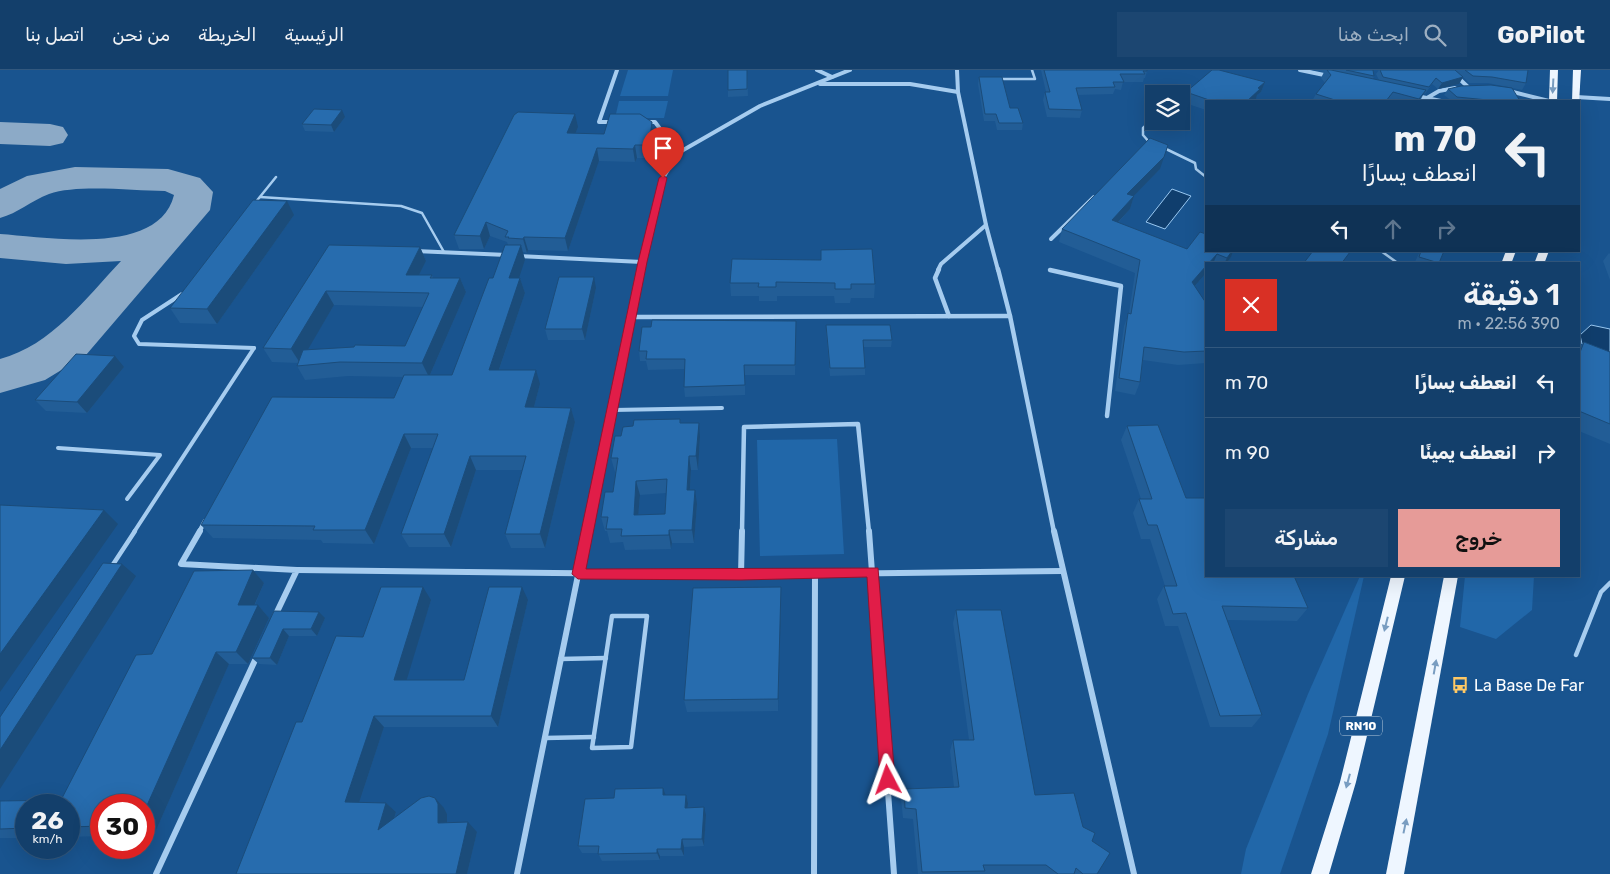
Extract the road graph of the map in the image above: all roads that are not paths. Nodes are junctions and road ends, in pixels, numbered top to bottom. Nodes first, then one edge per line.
1 (617, 70) edge
2 (817, 70) edge
3 (850, 70) edge
4 (957, 70) edge
5 (1032, 70) edge
6 (1300, 70) edge
7 (1450, 70) edge
8 (1554, 70) edge
9 (1577, 70) edge
10 (832, 77) junction
11 (999, 79) edge
12 (1338, 79) edge
13 (815, 84) junction
14 (1468, 87) junction
15 (1478, 87) edge
16 (1505, 90) edge
17 (958, 92) junction
18 (1410, 94) edge
19 (1427, 98) junction
20 (1576, 99) edge
21 (1610, 99) edge
22 (1436, 100) edge
23 (1547, 100) edge
24 (1551, 100) edge
25 (618, 122) edge
26 (636, 122) edge
27 (1145, 126) edge
28 (1149, 142) junction
29 (1142, 149) edge
30 (678, 153) junction
31 (1205, 176) edge
32 (276, 177) dead end
33 (1100, 190) edge
34 (260, 197) junction
35 (254, 205) edge
36 (986, 225) junction
37 (1051, 239) dead end
38 (407, 251) edge
39 (444, 252) junction
40 (1382, 252) edge
41 (642, 262) junction
42 (1396, 262) edge
43 (1050, 270) dead end
44 (188, 291) edge
45 (949, 316) junction
46 (1010, 316) junction
47 (632, 317) junction
48 (722, 408) dead end
49 (613, 410) junction
50 (1107, 416) dead end
51 (58, 448) dead end
52 (127, 499) dead end
53 (210, 513) edge
54 (297, 570) junction
55 (1062, 571) junction
56 (109, 572) edge
57 (873, 572) junction
58 (578, 574) junction
59 (741, 575) junction
60 (815, 575) junction
61 (1398, 577) edge
62 (1451, 577) edge
63 (1610, 583) edge
64 (272, 624) edge
65 (259, 650) edge
66 (1576, 655) dead end
67 (606, 658) junction
68 (560, 659) junction
69 (545, 738) junction
70 (594, 738) junction
71 (156, 874) edge
72 (517, 874) edge
73 (814, 874) edge
74 (894, 874) edge
75 (1134, 874) edge
76 (1320, 874) edge
77 (1395, 874) edge

1 - 25 street
2 - 10 street
3 - 10 street
4 - 17 street
5 - 11 lane
6 - 12 street
7 - 14 street
8 -> 24 main road
9 - 20 main road
10 - 13 street
13 - 17 street
13 - 30 street
14 - 15 street
14 - 19 street
16 - 23 street
17 - 36 street
18 - 19 street
19 - 22 street
20 - 21 street
26 - 30 street
27 - 28 lane
28 - 29 street
28 - 31 lane
30 - 41 street
32 - 34 lane
33 - 37 street
34 - 35 lane
34 - 39 lane
36 - 45 street
36 - 46 street
38 - 39 street
39 - 41 street
40 - 42 lane
41 - 47 street
43 - 50 street
44 - 56 lane
45 - 46 street
45 - 47 street
46 - 55 street
47 - 49 street
48 - 49 lane
49 - 58 street
51 - 52 lane
53 - 54 street
54 - 58 street
54 - 64 street
55 - 57 street
55 - 75 street
57 - 59 street
57 - 60 street
57 - 74 street
58 - 59 street
58 - 68 street
59 - 60 street
60 - 73 street
61 -> 76 main road, RN10
77 -> 62 main road
63 - 66 lane
65 - 71 street
67 - 68 lane
67 - 70 lane
67 - 70 lane
68 - 69 street
69 - 70 lane
69 - 72 street

